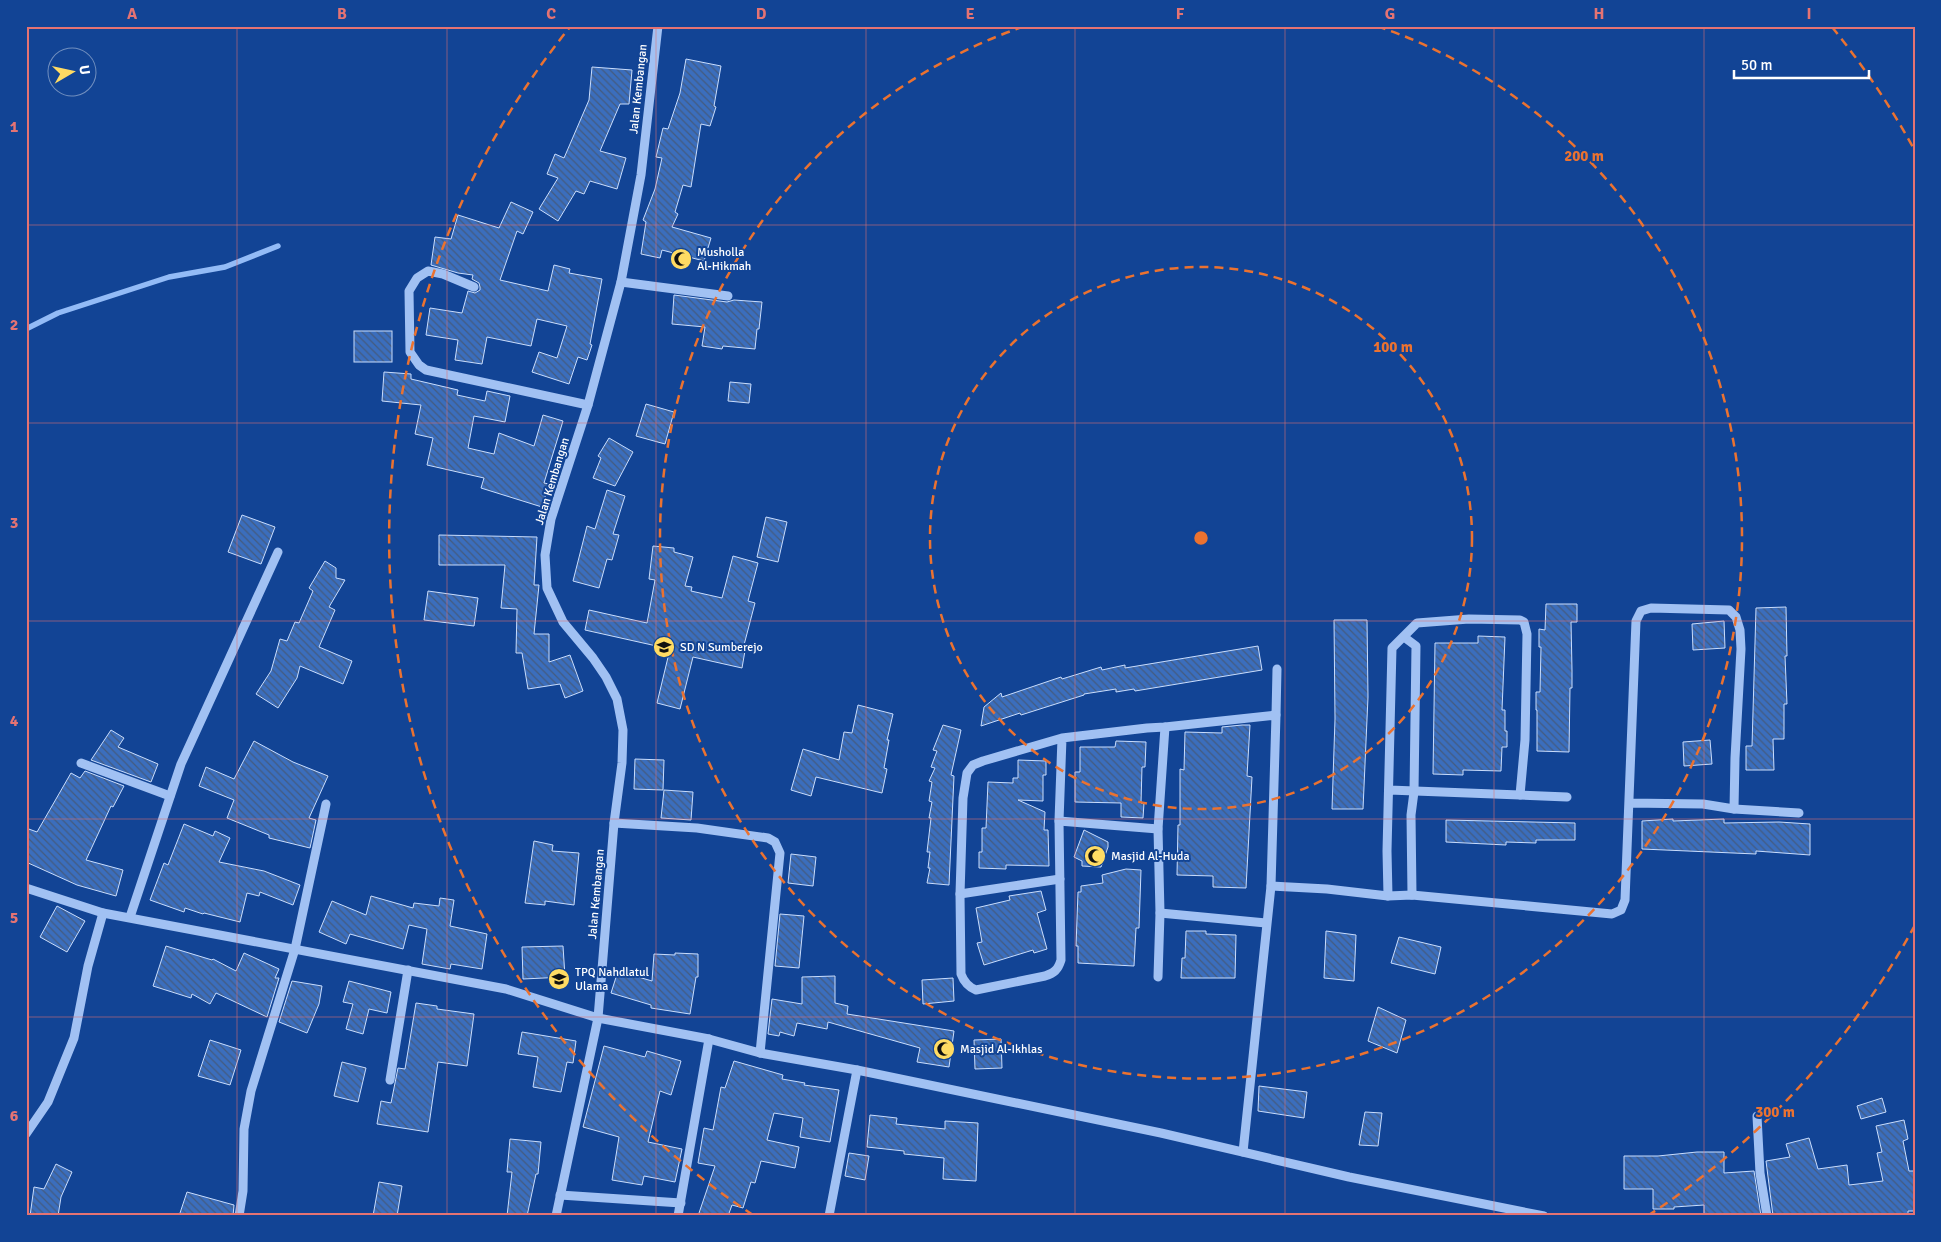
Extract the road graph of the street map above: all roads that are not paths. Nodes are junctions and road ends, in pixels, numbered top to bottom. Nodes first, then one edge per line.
1 (658, 26) edge
2 (621, 282) junction
3 (474, 286) dead end
4 (728, 296) dead end
5 (588, 405) junction
6 (278, 552) dead end
7 (1404, 637) junction
8 (1277, 669) dead end
9 (1276, 715) junction
10 (1165, 728) junction
11 (1062, 738) junction
12 (81, 763) dead end
13 (1389, 790) junction
14 (1414, 792) junction
15 (1520, 795) junction
16 (170, 796) junction
17 (1567, 797) dead end
18 (1629, 803) junction
19 (326, 804) dead end
20 (1734, 809) junction
21 (1799, 813) dead end
22 (1059, 821) junction
23 (614, 823) junction
24 (1158, 829) junction
25 (1060, 879) junction
26 (1271, 886) junction
27 (26, 888) edge
28 (960, 894) junction
29 (1412, 895) junction
30 (1388, 896) junction
31 (103, 913) junction
32 (1160, 913) junction
33 (130, 917) junction
34 (1266, 923) junction
35 (295, 949) junction
36 (408, 970) junction
37 (1158, 977) dead end
38 (598, 1018) junction
39 (709, 1039) junction
40 (760, 1053) junction
41 (856, 1070) junction
42 (390, 1080) dead end
43 (1757, 1116) dead end
44 (26, 1134) edge
45 (1243, 1152) junction
46 (560, 1195) junction
47 (681, 1203) junction
48 (239, 1216) edge
49 (556, 1216) edge
50 (678, 1216) edge
51 (829, 1216) edge
52 (1544, 1216) edge
53 (1767, 1216) edge

1 - 2 street, Jalan Kembangan
2 - 4 street
2 - 5 street, Jalan Kembangan
3 - 5 street
5 - 23 street, Jalan Kembangan
6 - 16 street
7 - 13 street
7 - 14 street
7 - 15 street
8 - 9 street
9 - 10 street
9 - 26 street
10 - 11 street
10 - 24 street
11 - 22 street
11 - 28 street
12 - 16 street
13 - 14 street
13 - 30 street
14 - 15 street
14 - 29 street
15 - 17 street
16 - 33 street
18 - 20 street
18 - 20 street
18 - 29 street
19 - 35 street
20 - 21 street
22 - 24 street
22 - 25 street
23 - 38 street, Jalan Kembangan
23 - 40 street
24 - 32 street
25 - 28 street
25 - 28 street
26 - 30 street
26 - 34 street
27 - 31 street
29 - 30 street
31 - 33 street
31 - 44 street
32 - 34 street
32 - 37 street
33 - 35 street
34 - 45 street
35 - 36 street
35 - 48 street
36 - 38 street
36 - 42 street
38 - 39 street
38 - 46 street, Jalan Kembangan
39 - 40 street
39 - 47 street
40 - 41 street
41 - 45 street
41 - 51 street
43 - 53 street
45 - 52 street
46 - 47 street
46 - 49 street, Jalan Kembangan
47 - 50 street

